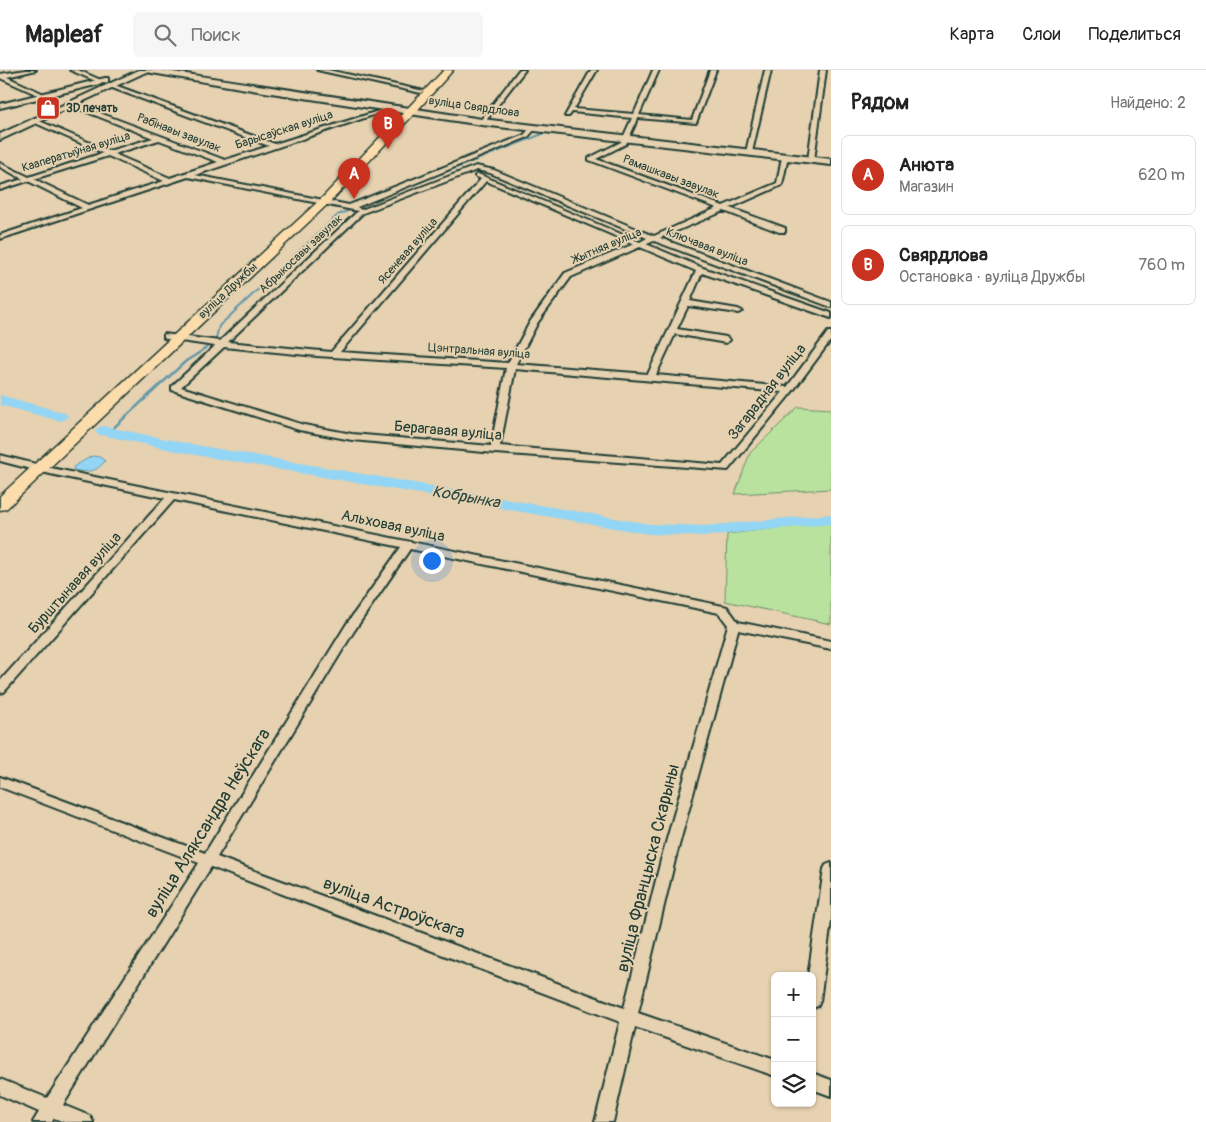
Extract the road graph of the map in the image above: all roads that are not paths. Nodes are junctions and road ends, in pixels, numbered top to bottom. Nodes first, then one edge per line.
1 (32, 70) edge
2 (73, 70) edge
3 (148, 70) edge
4 (320, 70) edge
5 (440, 70) edge
6 (449, 70) edge
7 (522, 70) edge
8 (594, 70) edge
9 (656, 70) edge
10 (713, 70) edge
11 (768, 70) edge
12 (823, 70) edge
13 (129, 76) junction
14 (1, 77) edge
15 (100, 81) junction
16 (109, 86) junction
17 (420, 91) junction
18 (42, 96) junction
19 (71, 104) junction
20 (0, 106) edge
21 (401, 109) junction
22 (570, 110) junction
23 (566, 117) dead end
24 (635, 117) junction
25 (35, 121) junction
26 (482, 122) junction
27 (533, 128) junction
28 (0, 137) edge
29 (158, 138) junction
30 (626, 138) junction
31 (275, 146) junction
32 (749, 152) junction
33 (108, 154) junction
34 (784, 156) junction
35 (811, 160) junction
36 (223, 162) junction
37 (831, 162) edge
38 (0, 164) edge
39 (465, 171) junction
40 (186, 174) junction
41 (28, 178) junction
42 (485, 178) junction
43 (168, 180) junction
44 (0, 188) edge
45 (318, 202) junction
46 (86, 207) junction
47 (351, 207) junction
48 (722, 209) junction
49 (367, 210) junction
50 (782, 230) dead end
51 (0, 236) edge
52 (653, 238) junction
53 (638, 245) junction
54 (700, 270) junction
55 (685, 303) junction
56 (831, 305) edge
57 (738, 311) dead end
58 (831, 316) edge
59 (672, 330) junction
60 (831, 334) edge
61 (173, 337) junction
62 (726, 340) dead end
63 (222, 344) junction
64 (334, 354) junction
65 (511, 366) junction
66 (651, 377) junction
67 (175, 388) joint
68 (790, 390) junction
69 (495, 450) junction
70 (0, 458) edge
71 (33, 466) junction
72 (725, 468) joint
73 (0, 488) edge
74 (172, 496) junction
75 (0, 499) edge
76 (0, 505) edge
77 (408, 544) junction
78 (734, 625) junction
79 (831, 645) edge
80 (0, 689) edge
81 (0, 782) edge
82 (208, 860) junction
83 (831, 869) edge
84 (816, 973) edge
85 (630, 1018) junction
86 (771, 1067) edge
87 (816, 1083) edge
88 (0, 1087) edge
89 (831, 1088) edge
90 (46, 1115) edge
91 (84, 1122) edge
92 (604, 1122) edge

1 - 14 street
2 - 15 street
3 - 13 main road
3 - 21 main road, вуліца Свярдлова
4 - 17 street
5 - 17 main road, вуліца Дружбы
6 - 21 main road, вуліца Дружбы
7 - 26 street
8 - 22 street
9 - 24 street
10 - 24 street
11 - 32 street
12 - 35 street
13 - 15 main road
13 - 16 main road
14 - 18 street
15 - 18 main road
16 - 19 main road
16 - 31 street
17 - 21 main road, вуліца Дружбы
18 - 20 main road
19 - 25 main road
19 - 29 street, Рабінавы завулак
21 - 26 main road, вуліца Свярдлова
21 - 31 street, Барысаўская вуліца
21 - 45 main road, вуліца Дружбы
21 - 45 main road, вуліца Дружбы
22 - 23 street
22 - 24 street
24 - 30 street
25 - 28 main road
25 - 33 street
26 - 27 main road, вуліца Свярдлова
27 - 30 main road, вуліца Свярдлова
27 - 47 street, Абрыкосавы завулак
29 - 33 street, Кааператыўная вуліца
29 - 36 street, Рабінавы завулак
30 - 32 main road, вуліца Свярдлова
30 - 48 street, Рамашкавы завулак
31 - 36 street, Барысаўская вуліца
32 - 34 main road, вуліца Свярдлова
33 - 41 street, Кааператыўная вуліца
33 - 43 street
34 - 35 main road, вуліца Свярдлова
34 - 48 street, Жытняя вуліца
35 - 37 main road, вуліца Свярдлова
36 - 40 street, Барысаўская вуліца
38 - 41 street
39 - 42 street
39 - 49 street, Абрыкосавы завулак
39 - 52 street, Ключавая вуліца
40 - 43 street, Барысаўская вуліца
40 - 45 street
41 - 44 street, Кааператыўная вуліца
41 - 46 street
42 - 53 street, Ключавая вуліца
42 - 64 street, Ясеневая вуліца
43 - 46 street, Барысаўская вуліца
45 - 47 street
45 - 61 main road, вуліца Дружбы
45 - 61 main road, вуліца Дружбы
46 - 51 street, Барысаўская вуліца
47 - 49 street
48 - 50 street, Рамашкавы завулак
48 - 52 street, Жытняя вуліца
49 - 63 street, Абрыкосавы завулак
52 - 53 street, Жытняя вуліца
52 - 56 street, Ключавая вуліца
53 - 54 street, Ключавая вуліца
53 - 65 street, Жытняя вуліца
54 - 55 street
54 - 58 street, Ключавая вуліца
55 - 57 street
55 - 59 street
59 - 62 street
59 - 66 street
60 - 68 street, Загарадная вуліца
61 - 63 street, Цэнтральная вуліца
61 - 71 main road, вуліца Дружбы
61 - 71 main road, вуліца Дружбы
63 - 64 street, Цэнтральная вуліца
63 - 67 street, Абрыкосавы завулак
64 - 65 street, Цэнтральная вуліца
65 - 66 street, Цэнтральная вуліца
65 - 69 street, Жытняя вуліца
66 - 68 street, Цэнтральная вуліца
67 - 69 street, Берагавая вуліца
68 - 72 street, Загарадная вуліца
69 - 72 street, Берагавая вуліца
70 - 71 street, Альховая вуліца
71 - 73 main road, вуліца Дружбы
71 - 74 street, Альховая вуліца
71 - 75 main road
71 - 76 main road, вуліца Дружбы
74 - 77 street, Альховая вуліца
74 - 80 street, Бурштынавая вуліца
77 - 78 street, Альховая вуліца
77 - 82 street, вуліца Аляксандра Неўскага
78 - 79 street
78 - 85 street, вуліца Францыска Скарыны
81 - 82 street, вуліца Астроўскага
82 - 85 street, вуліца Астроўскага
82 - 90 street, вуліца Аляксандра Неўскага
83 - 84 street
85 - 86 street, вуліца Астроўскага
85 - 92 street, вуліца Францыска Скарыны
87 - 89 street
88 - 90 street
90 - 91 street

